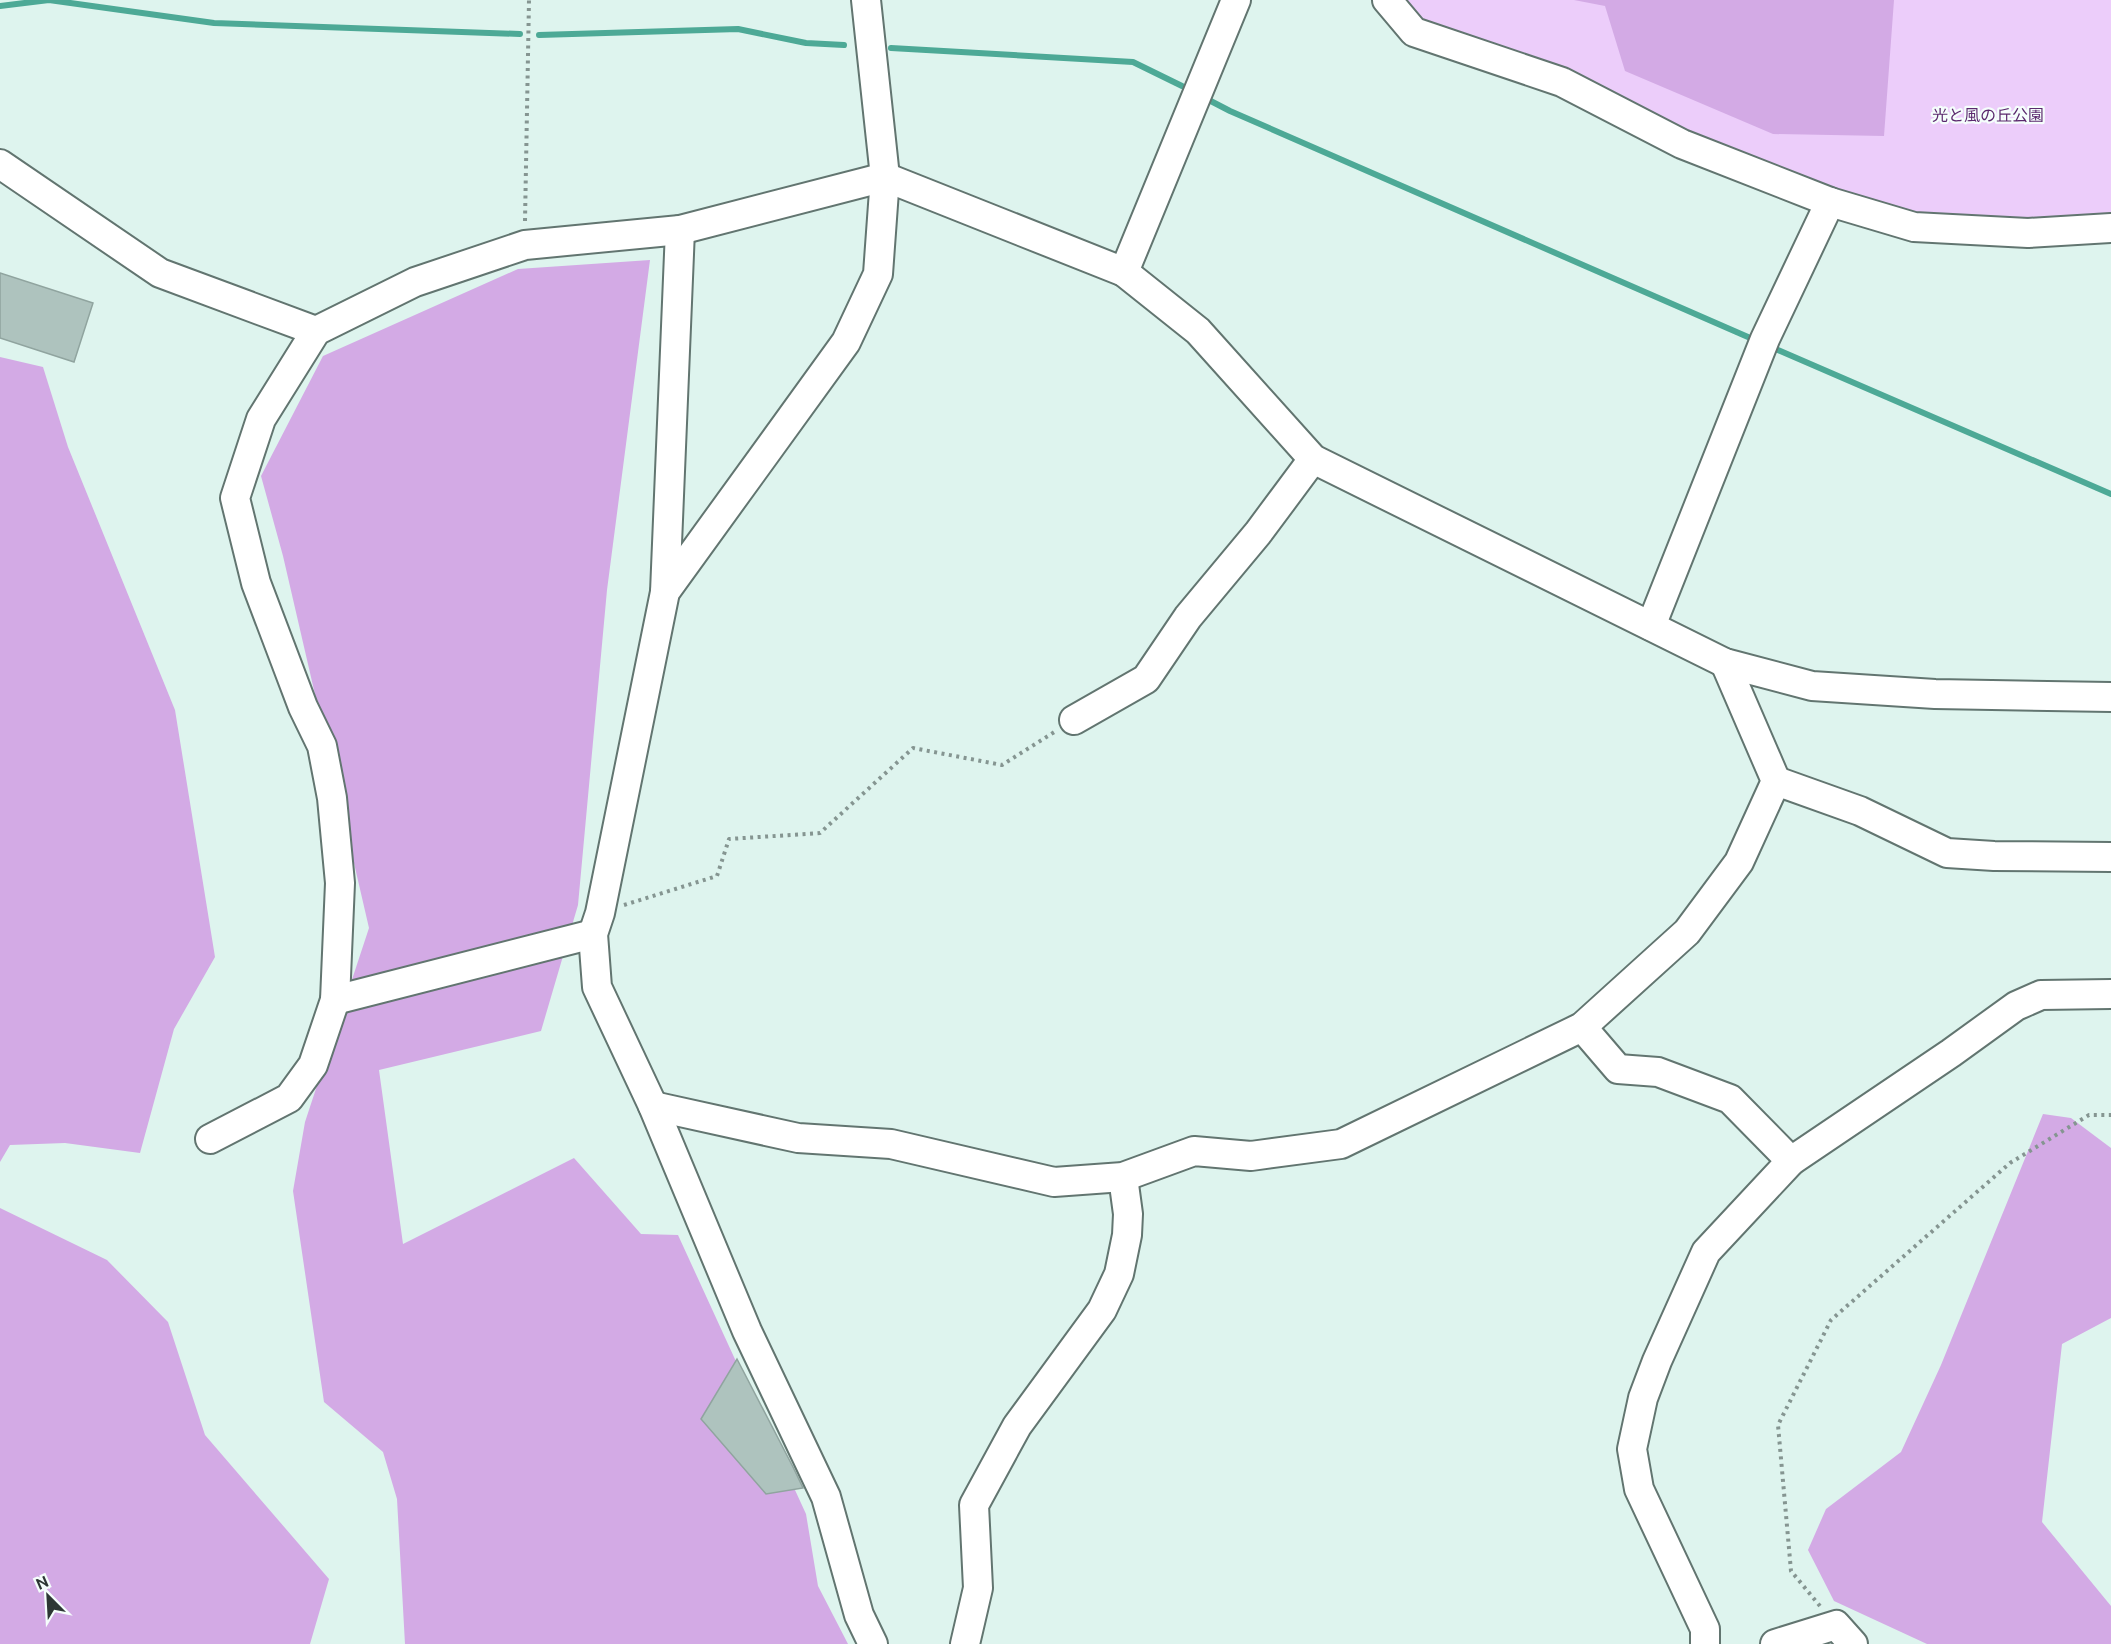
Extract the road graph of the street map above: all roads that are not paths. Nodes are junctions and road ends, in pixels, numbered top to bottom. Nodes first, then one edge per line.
1 (866, 0) edge
2 (1236, 0) edge
3 (1387, 0) edge
4 (0, 164) edge
5 (885, 177) junction
6 (1830, 202) junction
7 (2111, 228) edge
8 (680, 230) junction
9 (1124, 272) junction
10 (316, 331) junction
11 (1314, 459) junction
12 (664, 592) junction
13 (1651, 626) junction
14 (1725, 663) junction
15 (2111, 697) edge
16 (1074, 720) road end
17 (1776, 781) junction
18 (2111, 857) edge
19 (597, 923) junction
20 (2111, 994) edge
21 (335, 1000) junction
22 (1582, 1027) junction
23 (652, 1106) junction
24 (210, 1139) dead end
25 (1791, 1161) junction
26 (1123, 1177) junction
27 (1845, 1634) edge
28 (873, 1644) edge
29 (965, 1644) edge
30 (1705, 1644) edge
31 (1775, 1644) edge

1 - 5 street
2 - 9 street
3 - 6 street
4 - 10 street
5 - 8 street
5 - 9 street
5 - 12 street
6 - 7 street
6 - 13 street
8 - 10 street
8 - 12 street
9 - 11 street
10 - 21 street
11 - 13 street
11 - 16 street
12 - 19 street
13 - 14 street
14 - 15 street
14 - 17 street
17 - 18 street
17 - 22 street
19 - 21 street
19 - 23 street
20 - 25 street
21 - 24 street
22 - 25 street
22 - 26 street
23 - 26 street
23 - 28 street
25 - 30 street
26 - 29 street
27 - 31 street

